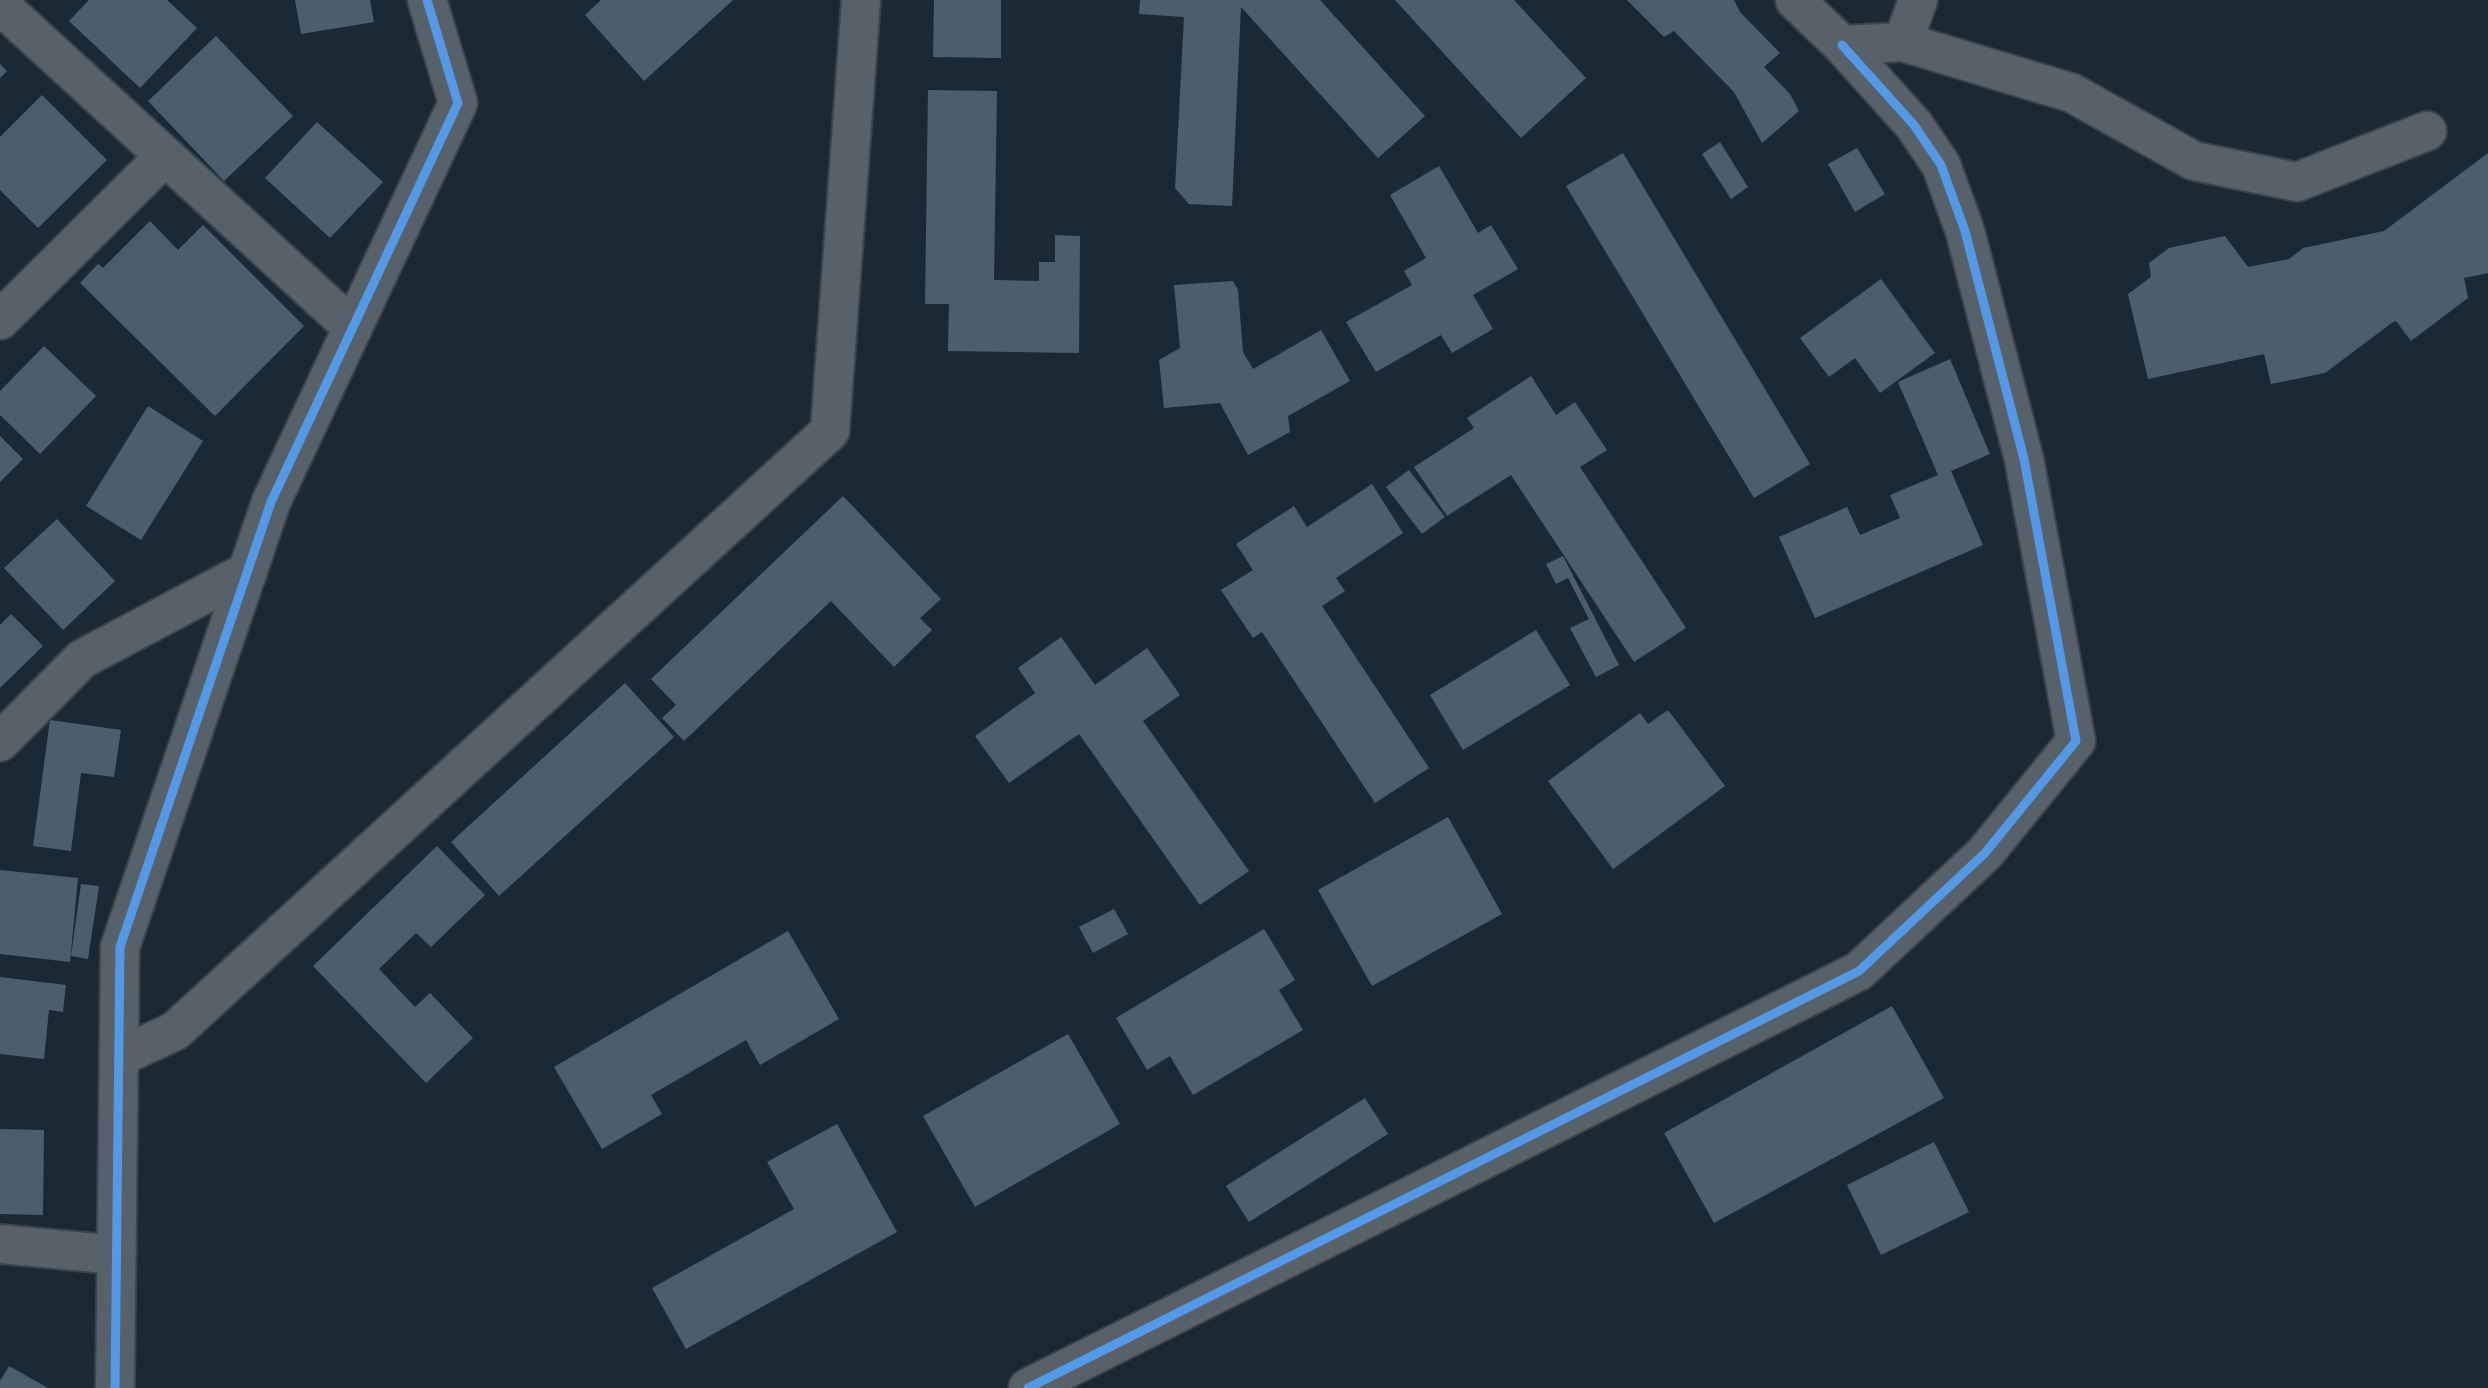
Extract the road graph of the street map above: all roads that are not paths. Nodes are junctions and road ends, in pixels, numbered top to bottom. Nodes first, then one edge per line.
1 (427, 0) edge
2 (861, 0) edge
3 (1795, 0) edge
4 (1918, 0) edge
5 (0, 5) edge
6 (1903, 42) junction
7 (1842, 46) junction
8 (2427, 131) dead end
9 (164, 157) junction
10 (0, 320) edge
11 (353, 328) junction
12 (248, 571) junction
13 (0, 742) edge
14 (119, 1057) junction
15 (0, 1244) edge
16 (117, 1255) junction
17 (115, 1388) edge
18 (1028, 1388) edge

1 - 11 street
2 - 14 street
3 - 7 street
4 - 6 street
5 - 9 street
6 - 7 street
6 - 8 street
7 - 18 street
9 - 10 street
9 - 11 street
11 - 12 street
12 - 13 street
12 - 14 street
14 - 16 street
15 - 16 street
16 - 17 street

